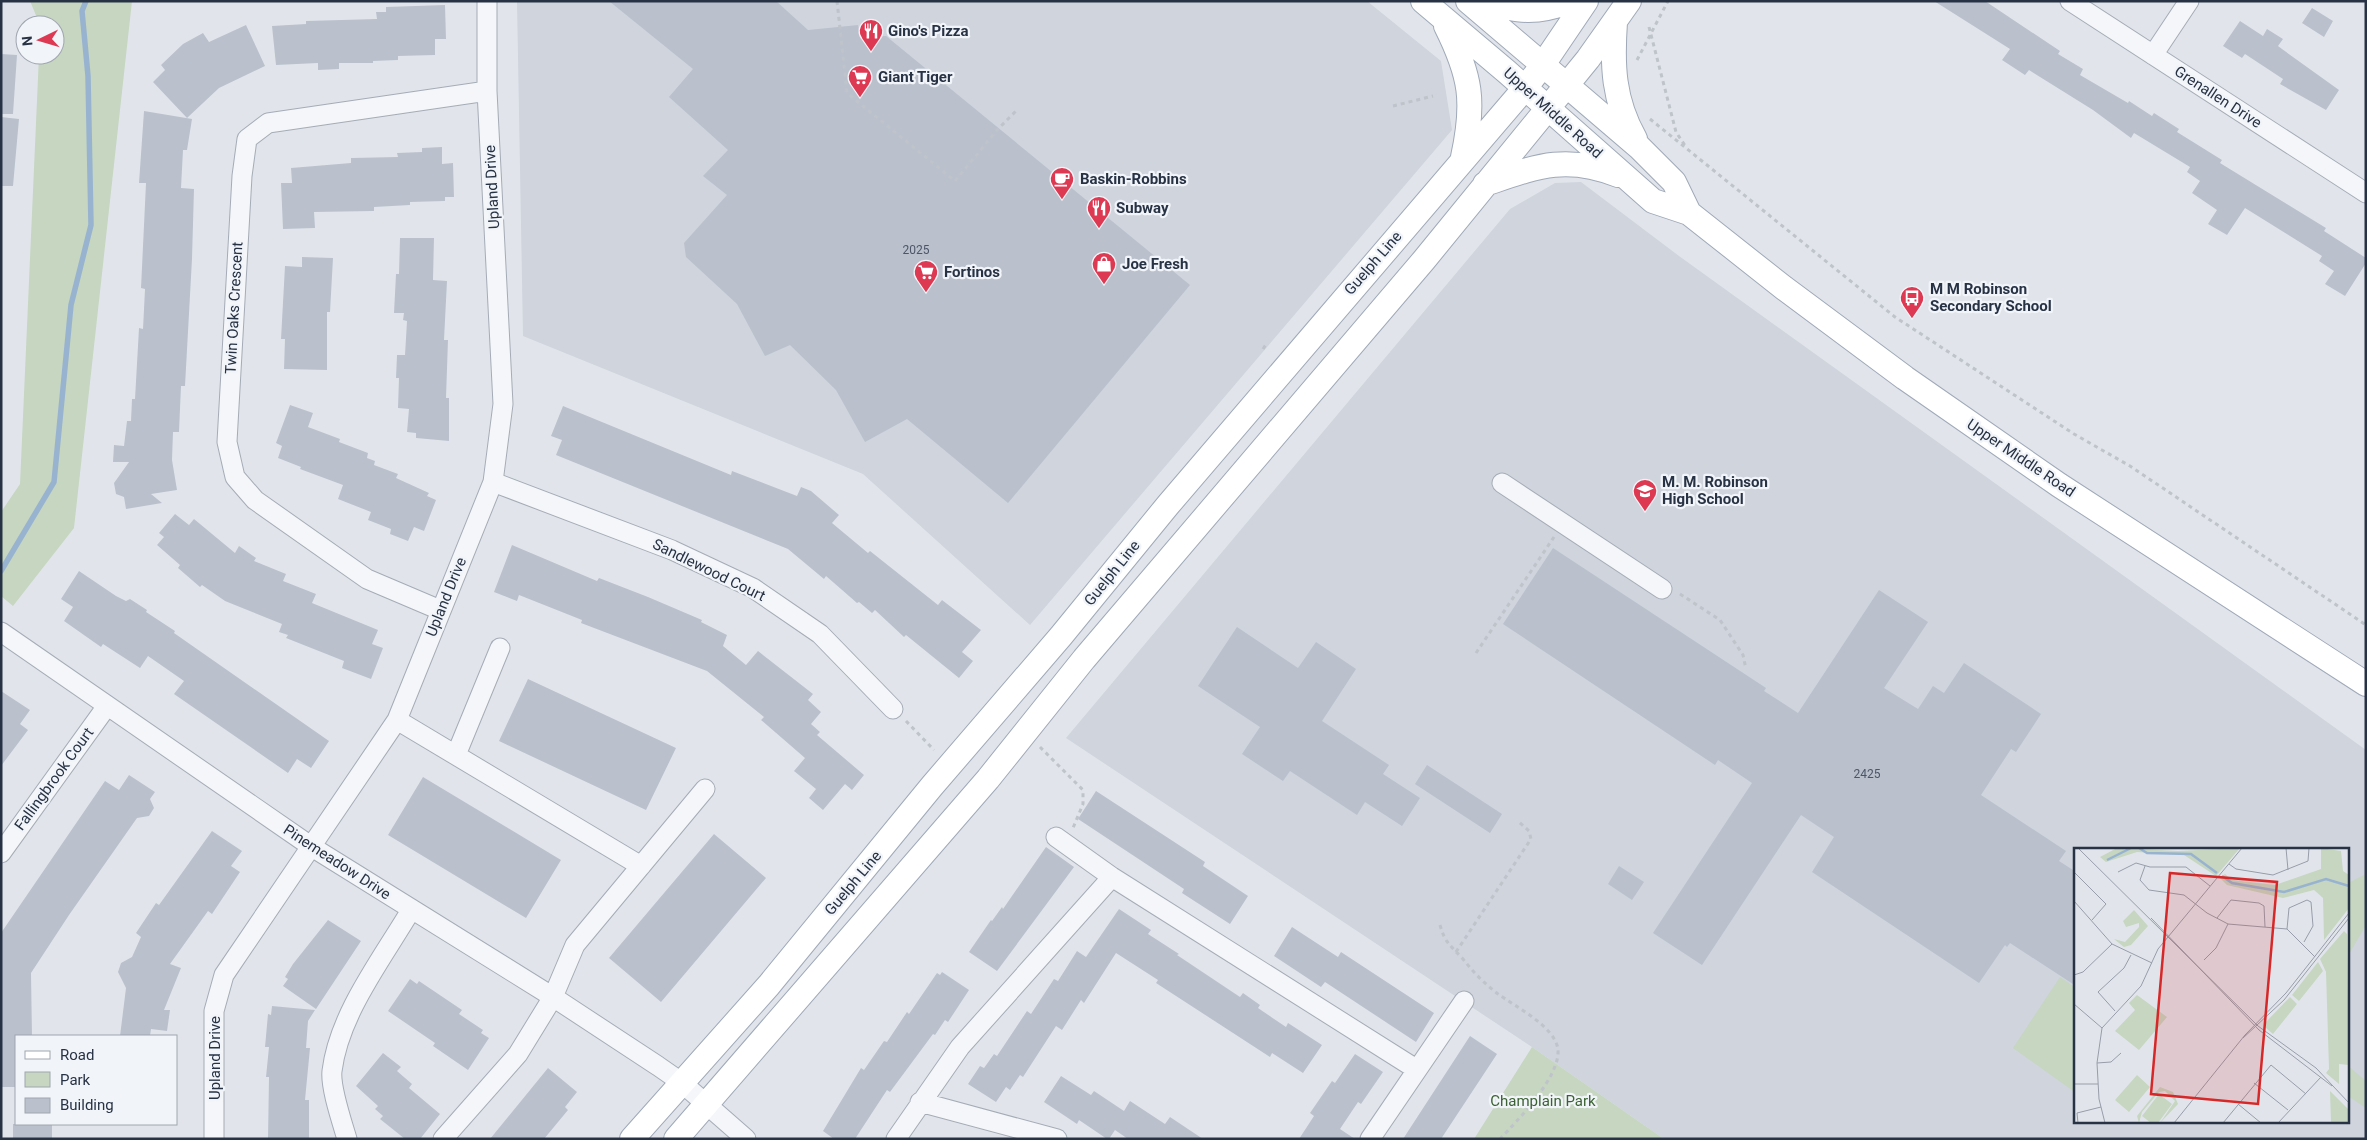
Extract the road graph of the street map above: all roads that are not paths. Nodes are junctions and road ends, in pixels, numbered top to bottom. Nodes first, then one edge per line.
1 (486, 1) edge
2 (1423, 1) edge
3 (1468, 1) edge
4 (1483, 1) edge
5 (1572, 1) edge
6 (1586, 1) edge
7 (1629, 1) edge
8 (2070, 1) edge
9 (2189, 1) edge
10 (1442, 17) junction
11 (1615, 22) junction
12 (2153, 55) junction
13 (1542, 66) junction
14 (1566, 86) junction
15 (1525, 88) junction
16 (487, 91) junction
17 (1547, 108) junction
18 (1639, 147) junction
19 (1462, 158) junction
20 (1625, 177) junction
21 (1485, 184) junction
22 (2366, 193) edge
23 (1688, 213) junction
24 (493, 482) junction
25 (1502, 483) dead end
26 (1662, 589) road end
27 (440, 610) junction
28 (1, 632) edge
29 (500, 648) dead end
30 (1022, 681) junction
31 (2366, 684) edge
32 (1049, 703) junction
33 (108, 706) junction
34 (893, 709) road end
35 (397, 720) junction
36 (456, 755) junction
37 (705, 789) dead end
38 (1061, 841) road end
39 (312, 847) junction
40 (1, 853) edge
41 (641, 866) junction
42 (1112, 877) junction
43 (411, 910) junction
44 (553, 997) junction
45 (1464, 1001) dead end
46 (1416, 1069) junction
47 (681, 1082) junction
48 (920, 1102) junction
49 (706, 1104) junction
50 (214, 1139) edge
51 (347, 1139) edge
52 (444, 1139) edge
53 (632, 1139) edge
54 (676, 1139) edge
55 (746, 1139) edge
56 (896, 1139) edge
57 (1058, 1139) edge
58 (1370, 1139) edge

1 - 16 street, Upland Drive
2 - 10 main road, Upper Middle Road
3 - 13 main road, Upper Middle Road
4 - 5 main road
6 - 13 main road, Guelph Line
7 - 11 main road
8 - 12 street, Grenallen Drive
9 - 12 street
10 - 15 main road, Upper Middle Road
10 - 19 main road
11 - 14 main road
11 - 18 main road
12 - 22 street, Grenallen Drive
13 - 14 main road, Upper Middle Road
13 - 15 main road, Guelph Line
14 - 17 main road
14 - 18 main road, Upper Middle Road
15 - 17 main road, Upper Middle Road
15 - 19 main road, Guelph Line
16 - 24 street, Upland Drive
16 - 27 street, Twin Oaks Crescent
17 - 20 main road, Upper Middle Road
17 - 21 main road
18 - 23 main road, Upper Middle Road
19 - 30 main road, Guelph Line
20 - 21 main road
20 - 23 main road, Upper Middle Road
21 - 32 main road
23 - 31 main road, Upper Middle Road
24 - 27 street, Upland Drive
24 - 34 street, Sandlewood Court
25 - 26 street
27 - 35 street, Upland Drive
28 - 33 street, Pinemeadow Drive
29 - 36 street
30 - 32 main road
30 - 47 main road, Guelph Line
32 - 49 main road
33 - 39 street, Pinemeadow Drive
33 - 40 street, Fallingbrook Court
35 - 36 street
35 - 39 street, Upland Drive
36 - 41 street
37 - 41 street
38 - 42 street
39 - 43 street, Pinemeadow Drive
39 - 50 street, Upland Drive
41 - 44 street
42 - 46 street
42 - 48 street
43 - 44 street, Pinemeadow Drive
43 - 51 street
44 - 47 street, Pinemeadow Drive
44 - 52 street
45 - 46 street
46 - 58 street
47 - 49 street, Pinemeadow Drive
47 - 53 main road, Guelph Line
48 - 56 street
48 - 57 street
49 - 54 main road
49 - 55 street, Pinemeadow Drive

